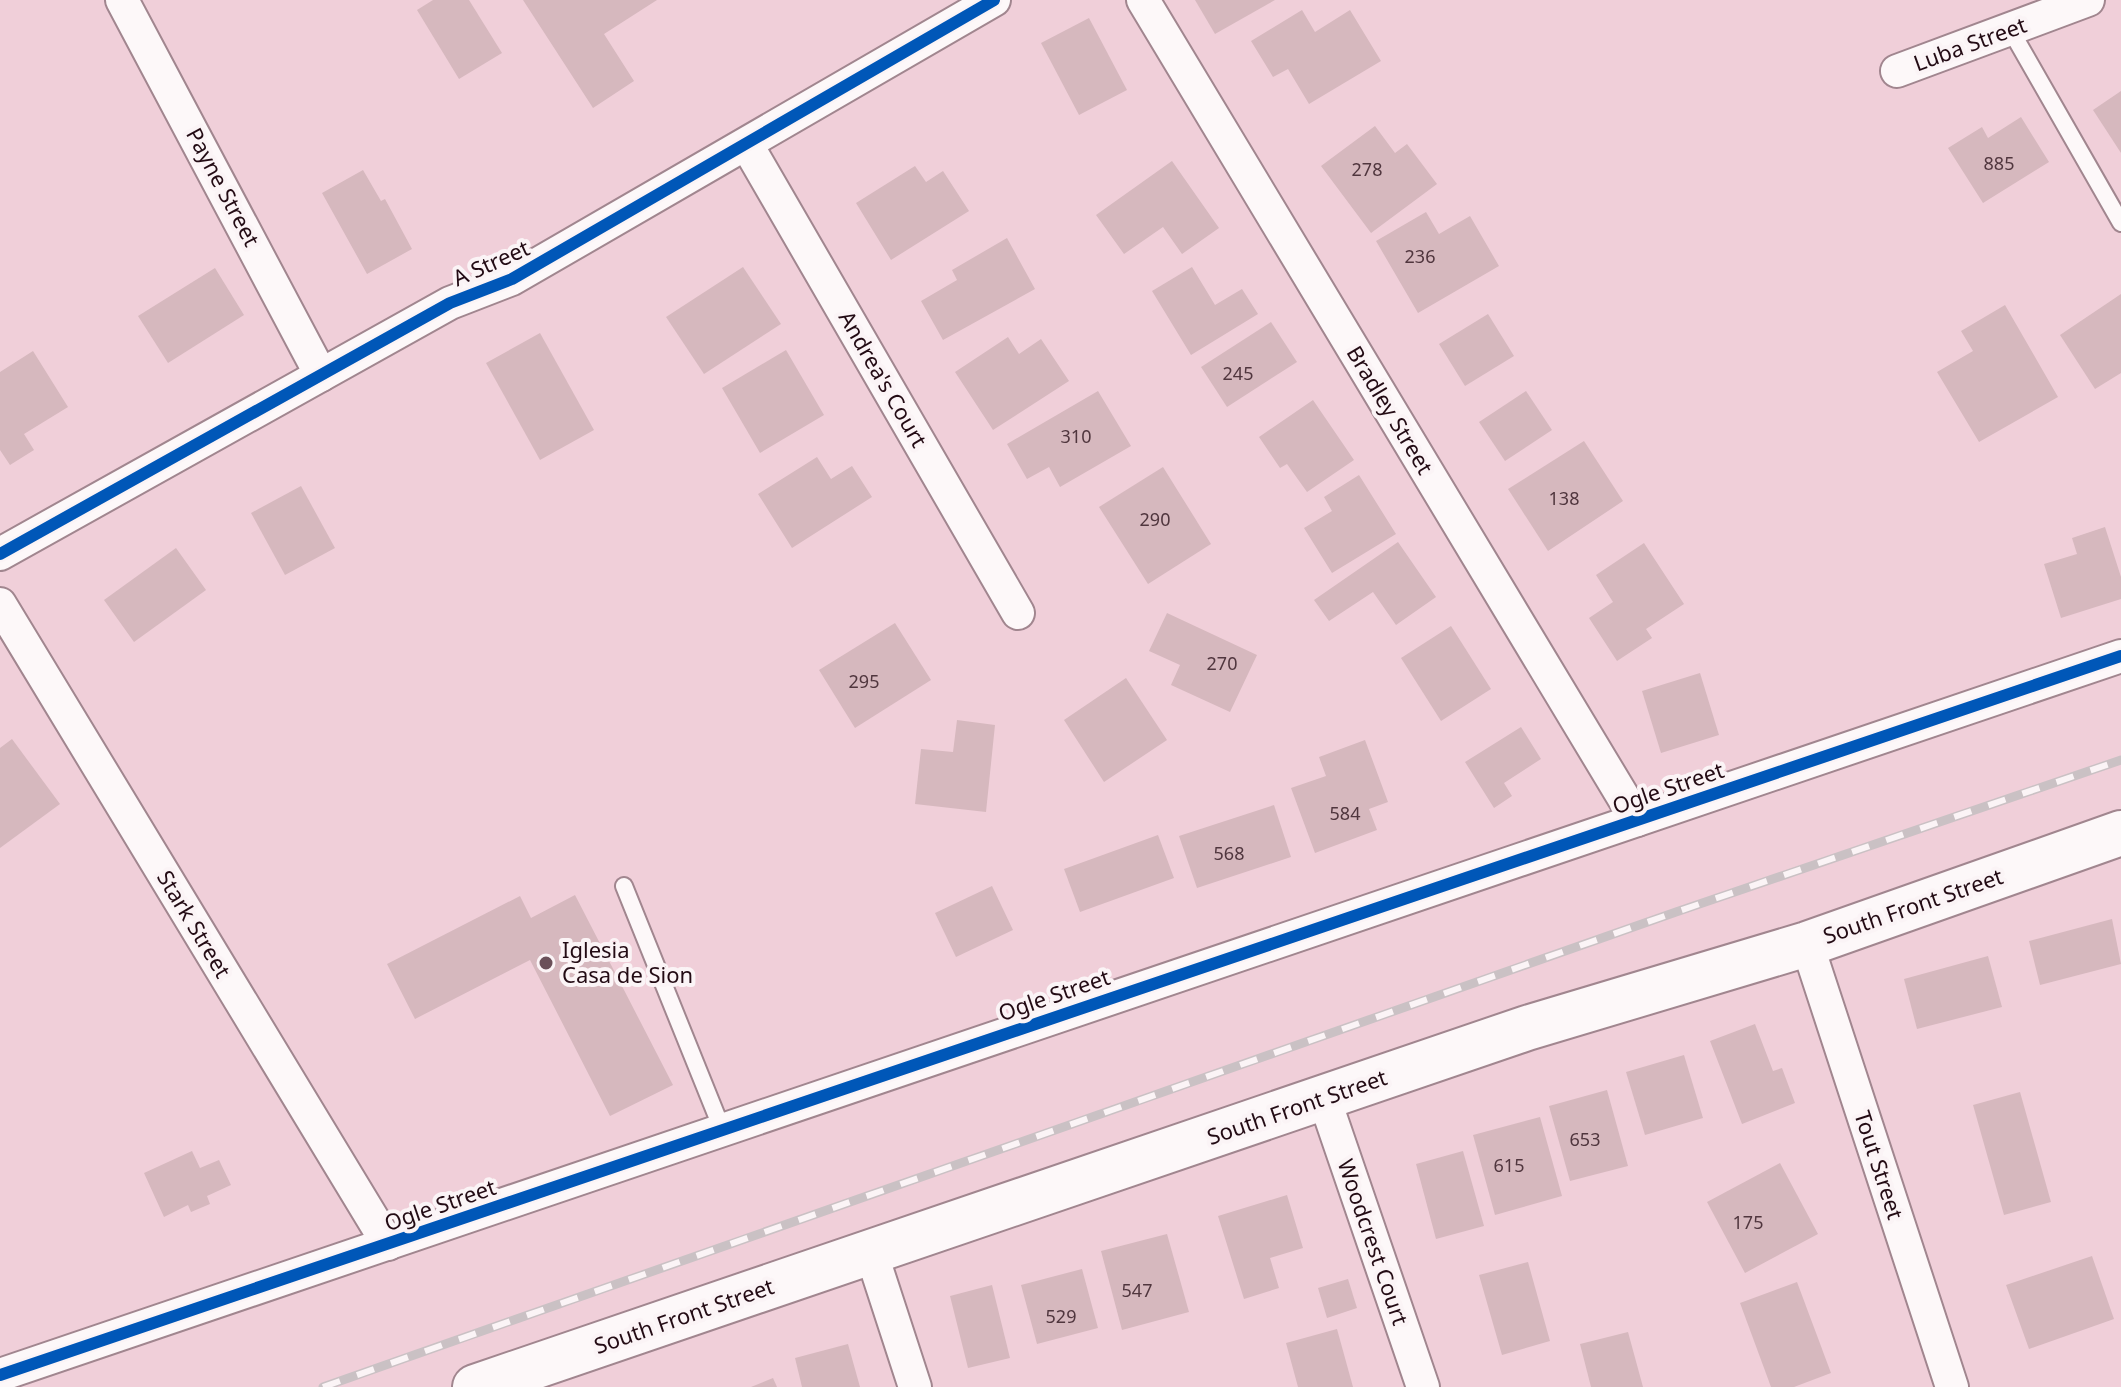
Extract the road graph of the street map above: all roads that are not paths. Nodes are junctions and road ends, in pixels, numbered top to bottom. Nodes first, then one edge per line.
1 (122, 0) edge
2 (994, 0) edge
3 (1143, 0) edge
4 (2083, 1) edge
5 (2010, 29) junction
6 (1897, 71) dead end
7 (747, 145) junction
8 (2121, 223) edge
9 (321, 375) junction
10 (0, 554) edge
11 (0, 604) edge
12 (1018, 613) dead end
13 (2121, 656) edge
14 (1637, 820) junction
15 (2121, 833) edge
16 (624, 886) dead end
17 (1807, 944) junction
18 (1324, 1098) junction
19 (722, 1129) junction
20 (388, 1244) junction
21 (871, 1252) junction
22 (0, 1375) edge
23 (475, 1387) edge
24 (915, 1387) edge
25 (1423, 1387) edge
26 (1952, 1387) edge

1 - 9 street, Payne Street
2 - 7 street, A Street
3 - 14 street, Bradley Street
4 - 5 street, Luba Street
5 - 6 street, Luba Street
5 - 8 lane
7 - 9 street, A Street
7 - 12 street, Andrea's Court
9 - 10 street, A Street
11 - 20 street, Stark Street
13 - 14 street, Ogle Street
14 - 19 street, Ogle Street
15 - 17 main road, South Front Street
16 - 19 lane
17 - 18 main road, South Front Street
17 - 26 street, Tout Street
18 - 21 main road, South Front Street
18 - 25 street, Woodcrest Court
19 - 20 street, Ogle Street
20 - 22 street, Ogle Street
21 - 23 main road, South Front Street
21 - 24 street

